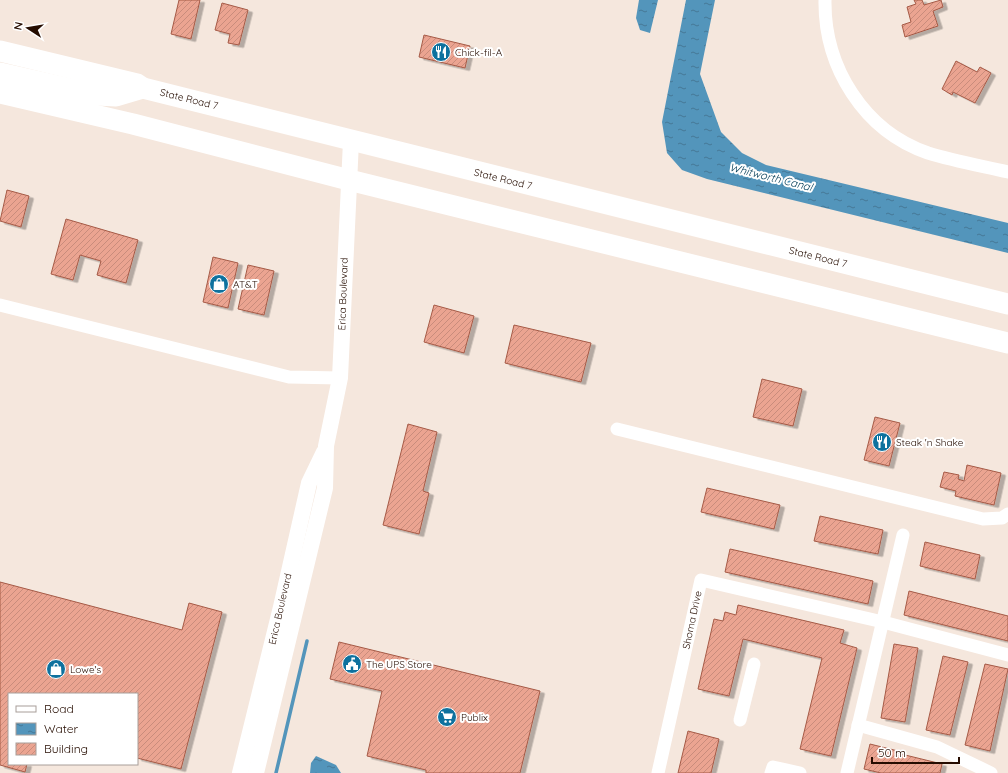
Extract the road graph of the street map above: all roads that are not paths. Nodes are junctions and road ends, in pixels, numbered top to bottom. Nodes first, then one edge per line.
1 (825, 0) edge
2 (0, 51) edge
3 (0, 73) edge
4 (143, 88) junction
5 (0, 93) edge
6 (351, 141) junction
7 (1008, 172) edge
8 (349, 180) junction
9 (1008, 304) edge
10 (0, 305) edge
11 (1008, 342) edge
12 (340, 378) junction
13 (617, 429) dead end
14 (326, 446) junction
15 (1008, 514) edge
16 (903, 535) dead end
17 (883, 622) junction
18 (1008, 654) edge
19 (754, 664) dead end
20 (740, 720) dead end
21 (858, 725) junction
22 (240, 773) edge
23 (256, 773) edge
24 (658, 773) edge
25 (772, 773) edge
26 (800, 773) edge
27 (847, 773) edge
28 (991, 773) edge

1 - 7 street
2 - 4 main road, State Road 7
3 - 4 main road
4 - 6 main road, State Road 7
5 - 8 main road
6 - 8 street, Erica Boulevard
6 - 9 main road, State Road 7
8 - 11 main road
8 - 12 street, Erica Boulevard
10 - 12 street
12 - 14 street, Erica Boulevard
13 - 15 street
14 - 22 street, Erica Boulevard
14 - 23 street, Erica Boulevard
16 - 17 street
17 - 18 street, Shoma Drive
17 - 21 street
17 - 24 street, Shoma Drive
19 - 20 street
21 - 27 street
21 - 28 street
25 - 26 street

